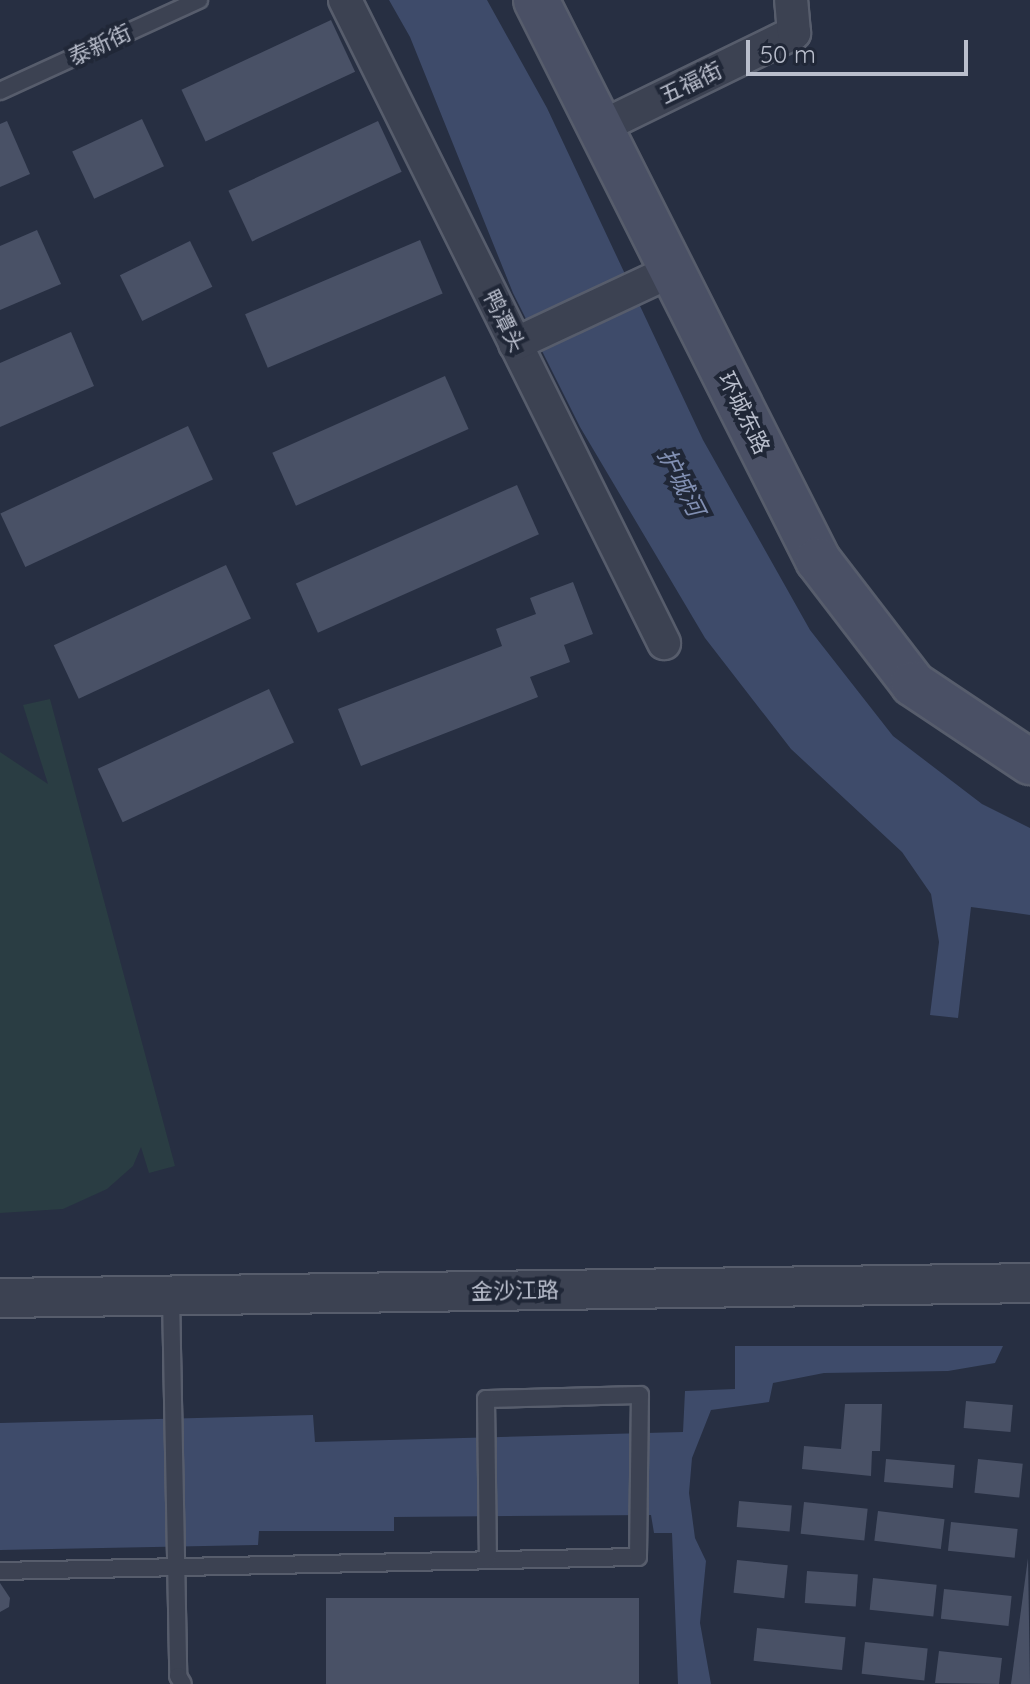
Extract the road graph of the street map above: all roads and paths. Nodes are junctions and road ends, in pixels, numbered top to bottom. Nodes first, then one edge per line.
1 (199, 0) edge
2 (345, 0) edge
3 (536, 0) edge
4 (557, 0) edge
5 (791, 0) edge
6 (0, 91) edge
7 (611, 122) junction
8 (673, 270) junction
9 (515, 344) junction
10 (664, 643) dead end
11 (1030, 738) edge
12 (1030, 762) edge
13 (1030, 1283) edge
14 (171, 1296) junction
15 (0, 1298) edge
16 (488, 1558) junction
17 (176, 1567) junction
18 (0, 1571) edge
19 (177, 1681) edge

1 - 6 lane, 泰新街
2 - 9 street, 鸭潭头
3 - 7 main road, 环城东路
4 - 7 main road, 环城东路
5 - 7 street, 五福街
7 - 8 main road, 环城东路
7 - 11 main road, 环城东路
8 - 9 street
8 - 12 main road, 环城东路
9 - 10 street, 鸭潭头
13 - 14 street, 金沙江路
14 - 15 street, 金沙江路
14 - 17 lane
16 - 16 lane
16 - 17 lane
17 - 18 lane
17 - 19 lane

